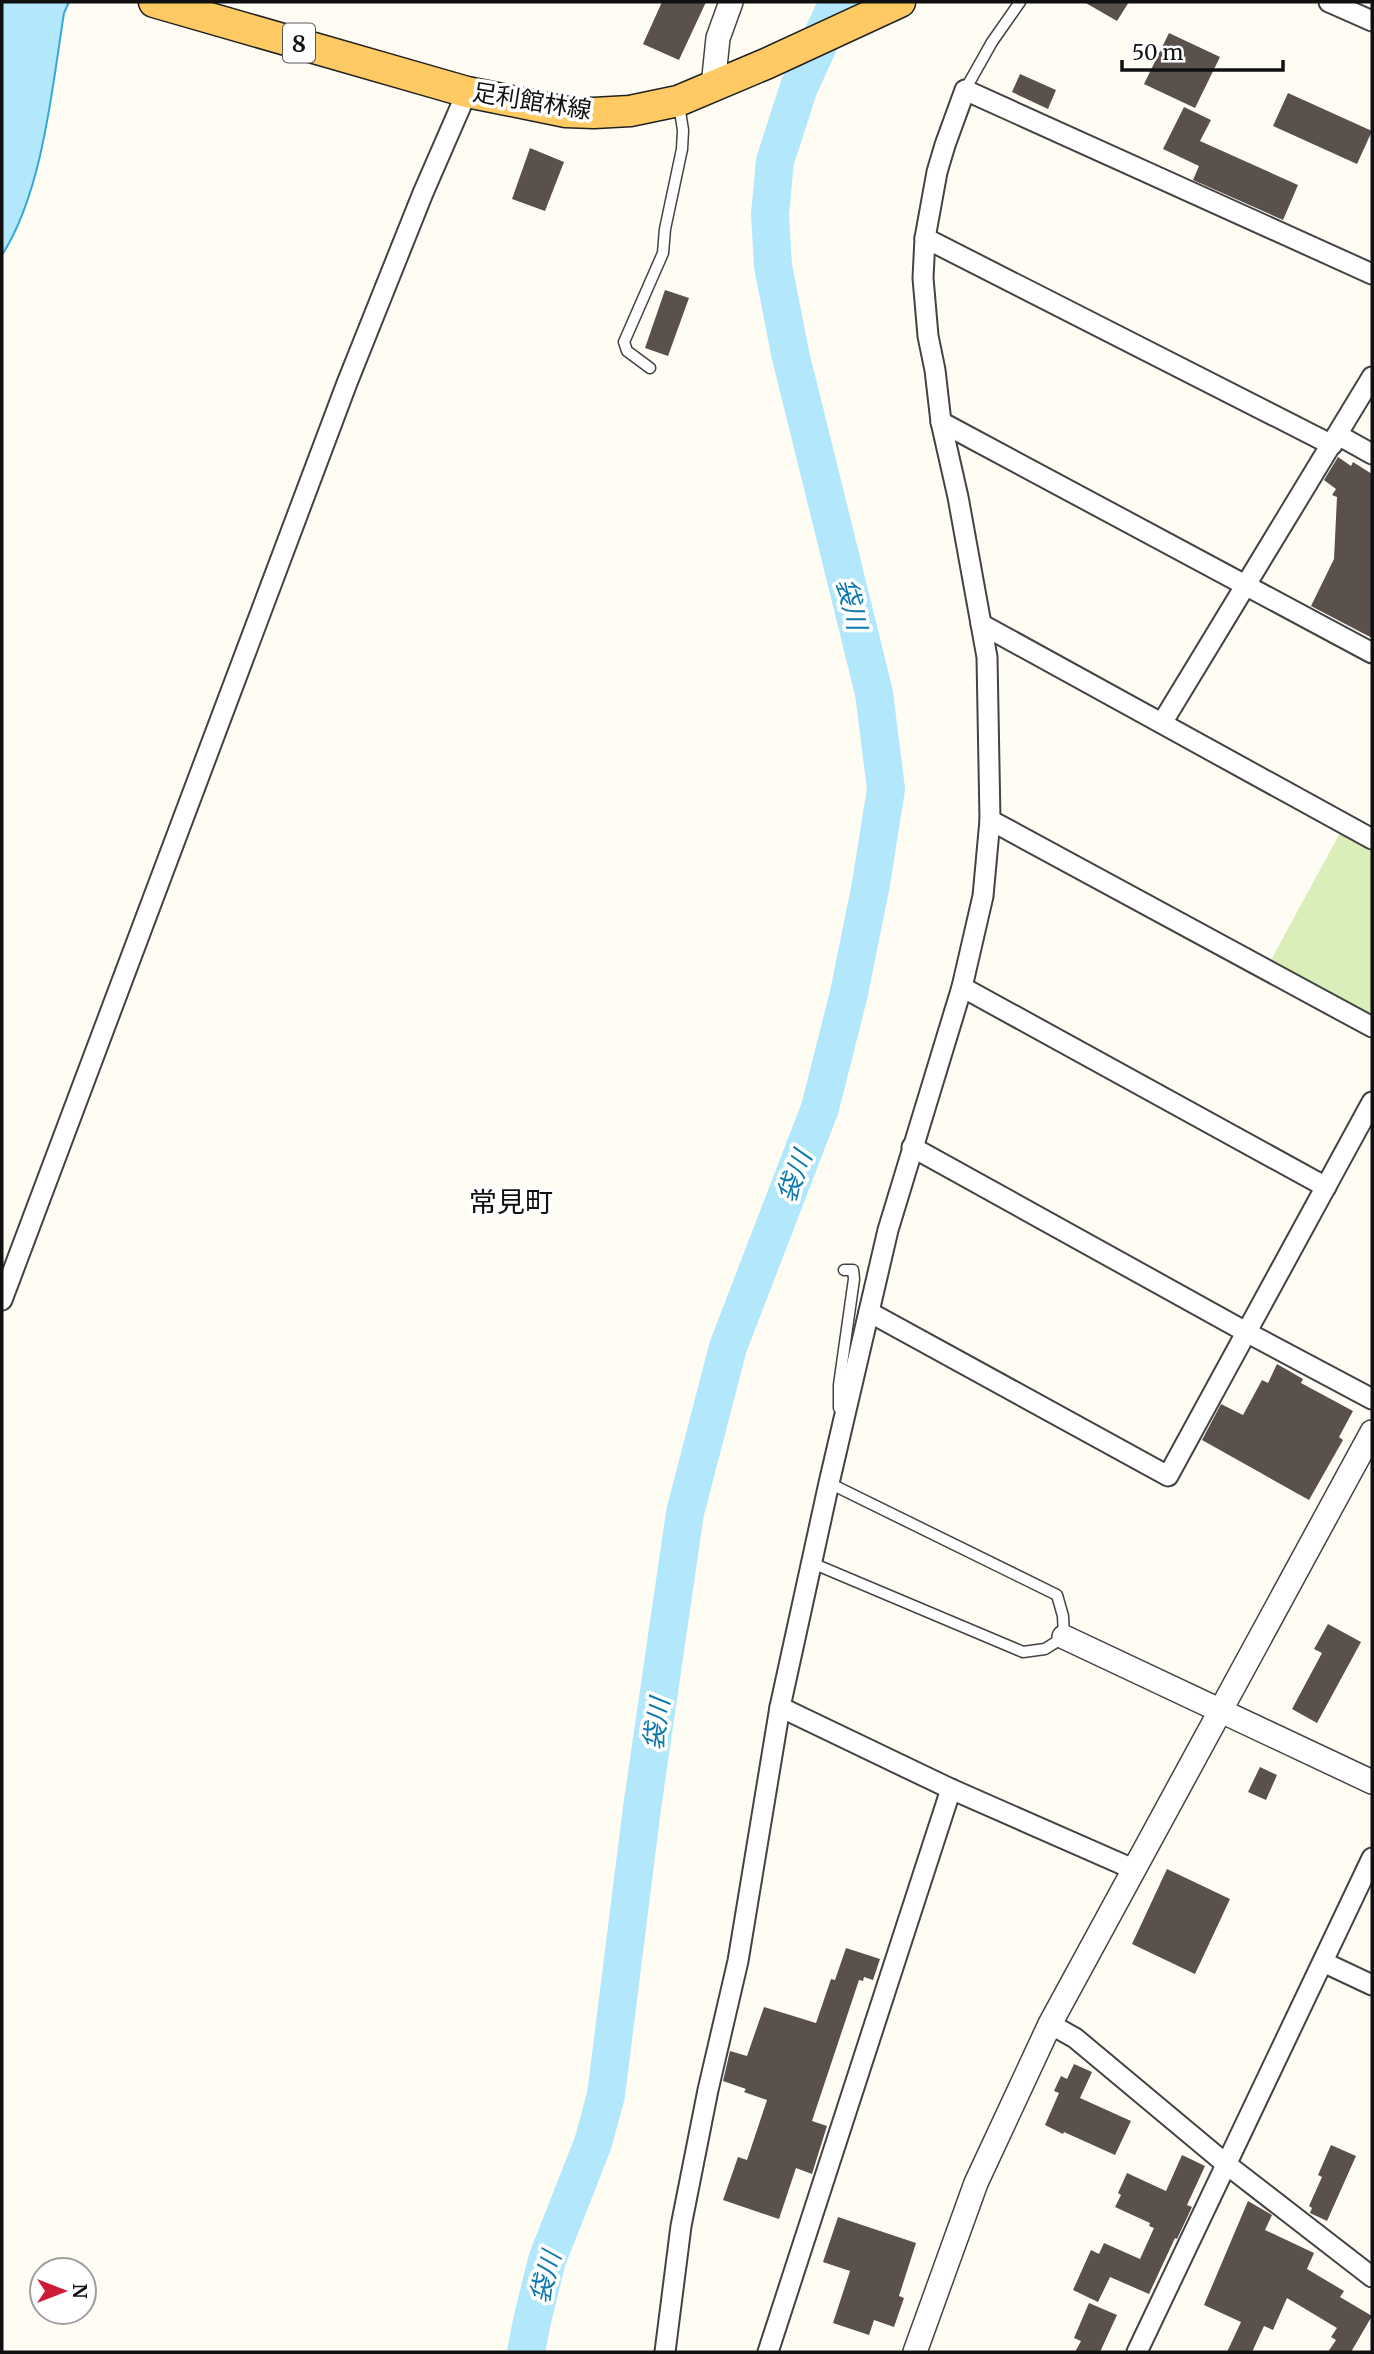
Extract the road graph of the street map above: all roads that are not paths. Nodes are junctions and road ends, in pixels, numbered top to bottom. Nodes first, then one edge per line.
1 (154, 2) edge
2 (731, 2) edge
3 (900, 2) edge
4 (1020, 2) edge
5 (1329, 2) edge
6 (1372, 21) edge
7 (717, 85) junction
8 (455, 88) junction
9 (965, 90) junction
10 (678, 101) junction
11 (925, 238) junction
12 (1372, 274) edge
13 (650, 369) dead end
14 (1372, 377) edge
15 (941, 422) junction
16 (1335, 440) junction
17 (1372, 454) edge
18 (1246, 585) junction
19 (981, 624) junction
20 (1372, 653) edge
21 (1162, 723) junction
22 (990, 820) junction
23 (1372, 839) edge
24 (962, 987) junction
25 (1372, 1027) edge
26 (1372, 1102) edge
27 (912, 1147) junction
28 (1326, 1187) junction
29 (844, 1270) dead end
30 (2, 1300) edge
31 (869, 1312) junction
32 (1246, 1332) junction
33 (1372, 1399) edge
34 (1372, 1432) edge
35 (839, 1437) junction
36 (829, 1483) junction
37 (812, 1563) junction
38 (1064, 1637) junction
39 (780, 1707) junction
40 (1220, 1712) junction
41 (1372, 1782) edge
42 (951, 1789) junction
43 (1372, 1858) edge
44 (1133, 1869) junction
45 (1323, 1962) junction
46 (1372, 1985) edge
47 (1050, 2024) junction
48 (1226, 2164) junction
49 (1372, 2277) edge
50 (665, 2352) edge
51 (768, 2352) edge
52 (915, 2352) edge
53 (1137, 2352) edge

1 - 8 main road, 足利館林線 / 8
2 - 7 street
3 - 7 main road, 足利館林線 / 8
4 - 9 lane
5 - 6 street
7 - 10 main road, 足利館林線 / 8
8 - 10 main road, 足利館林線 / 8
8 - 30 street
9 - 11 street
9 - 12 street
10 - 13 lane
11 - 15 street
11 - 16 street
14 - 16 street
15 - 18 street
15 - 19 street
16 - 17 street
16 - 18 street
18 - 20 street
18 - 21 street
19 - 21 street
19 - 22 street
21 - 23 street
22 - 24 street
22 - 25 street
24 - 27 street
24 - 28 street
26 - 28 street
27 - 31 street
27 - 32 street
28 - 32 street
29 - 35 lane
31 - 32 street
31 - 35 street
32 - 33 street
34 - 40 street
35 - 36 street
36 - 37 street
36 - 38 lane
37 - 38 lane
37 - 39 street
38 - 40 street
39 - 42 street
39 - 50 street
40 - 41 street
40 - 44 street
42 - 44 street
42 - 51 street
43 - 45 street
44 - 47 street
45 - 46 street
45 - 48 street
47 - 48 street
47 - 52 street
48 - 49 street
48 - 53 street

